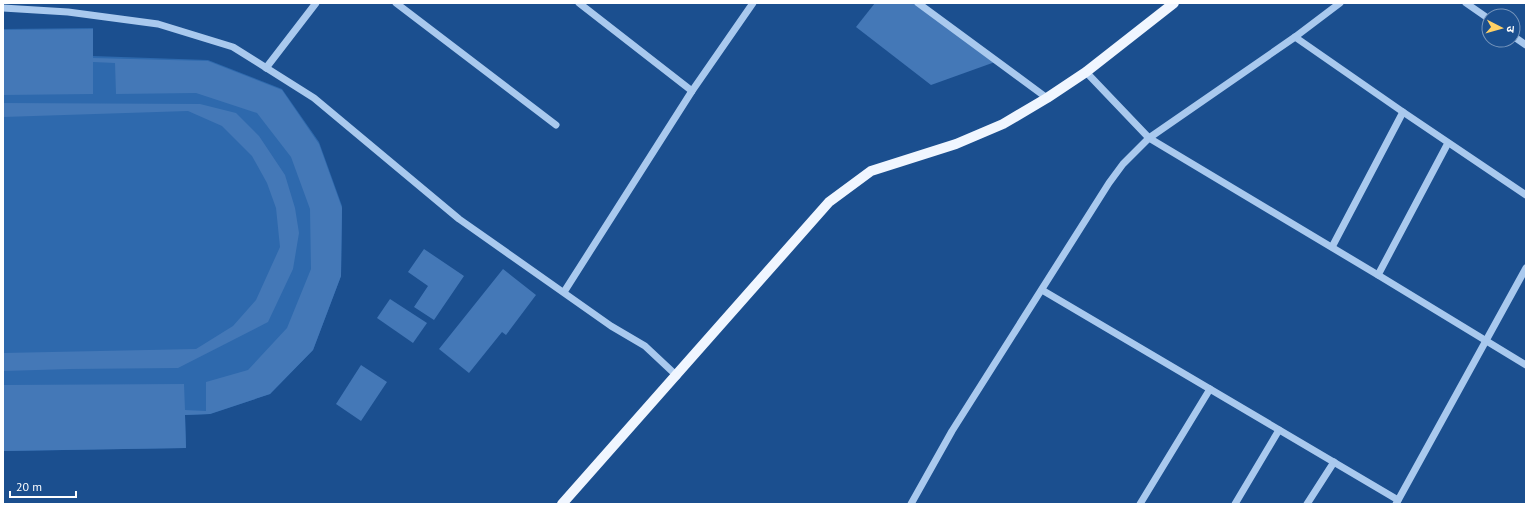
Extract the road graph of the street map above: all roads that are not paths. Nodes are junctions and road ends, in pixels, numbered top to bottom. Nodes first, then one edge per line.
1 (316, 3) edge
2 (396, 3) edge
3 (579, 3) edge
4 (753, 3) edge
5 (918, 3) edge
6 (1174, 3) edge
7 (1340, 3) edge
8 (1466, 3) edge
9 (3, 8) edge
10 (1481, 13) edge
11 (1296, 37) junction
12 (266, 68) junction
13 (1086, 72) junction
14 (692, 91) junction
15 (1047, 98) junction
16 (1403, 112) junction
17 (556, 125) dead end
18 (1149, 138) junction
19 (1448, 143) junction
20 (1526, 195) edge
21 (1332, 247) junction
22 (1526, 268) edge
23 (1378, 275) junction
24 (1042, 290) junction
25 (564, 292) junction
26 (1487, 341) junction
27 (1526, 365) edge
28 (677, 376) junction
29 (1210, 389) junction
30 (1279, 430) junction
31 (1334, 462) junction
32 (1397, 502) edge
33 (562, 504) edge
34 (911, 504) edge
35 (1140, 504) edge
36 (1235, 504) edge
37 (1307, 504) edge

1 - 12 street
2 - 17 street
3 - 14 street
4 - 14 street
5 - 15 street
6 - 13 main road
7 - 11 street
8 - 10 street
9 - 12 street
11 - 16 street
11 - 18 street
12 - 25 street
13 - 15 main road
13 - 18 street
14 - 25 street
15 - 28 main road
16 - 19 street
16 - 21 street
18 - 21 street
18 - 24 street
19 - 20 street
19 - 23 street
21 - 23 street
22 - 26 street
23 - 26 street
24 - 29 street
24 - 34 street
25 - 28 street
26 - 27 street
26 - 32 street
28 - 33 main road
29 - 30 street
29 - 35 street
30 - 31 street
30 - 36 street
31 - 32 street
31 - 37 street

